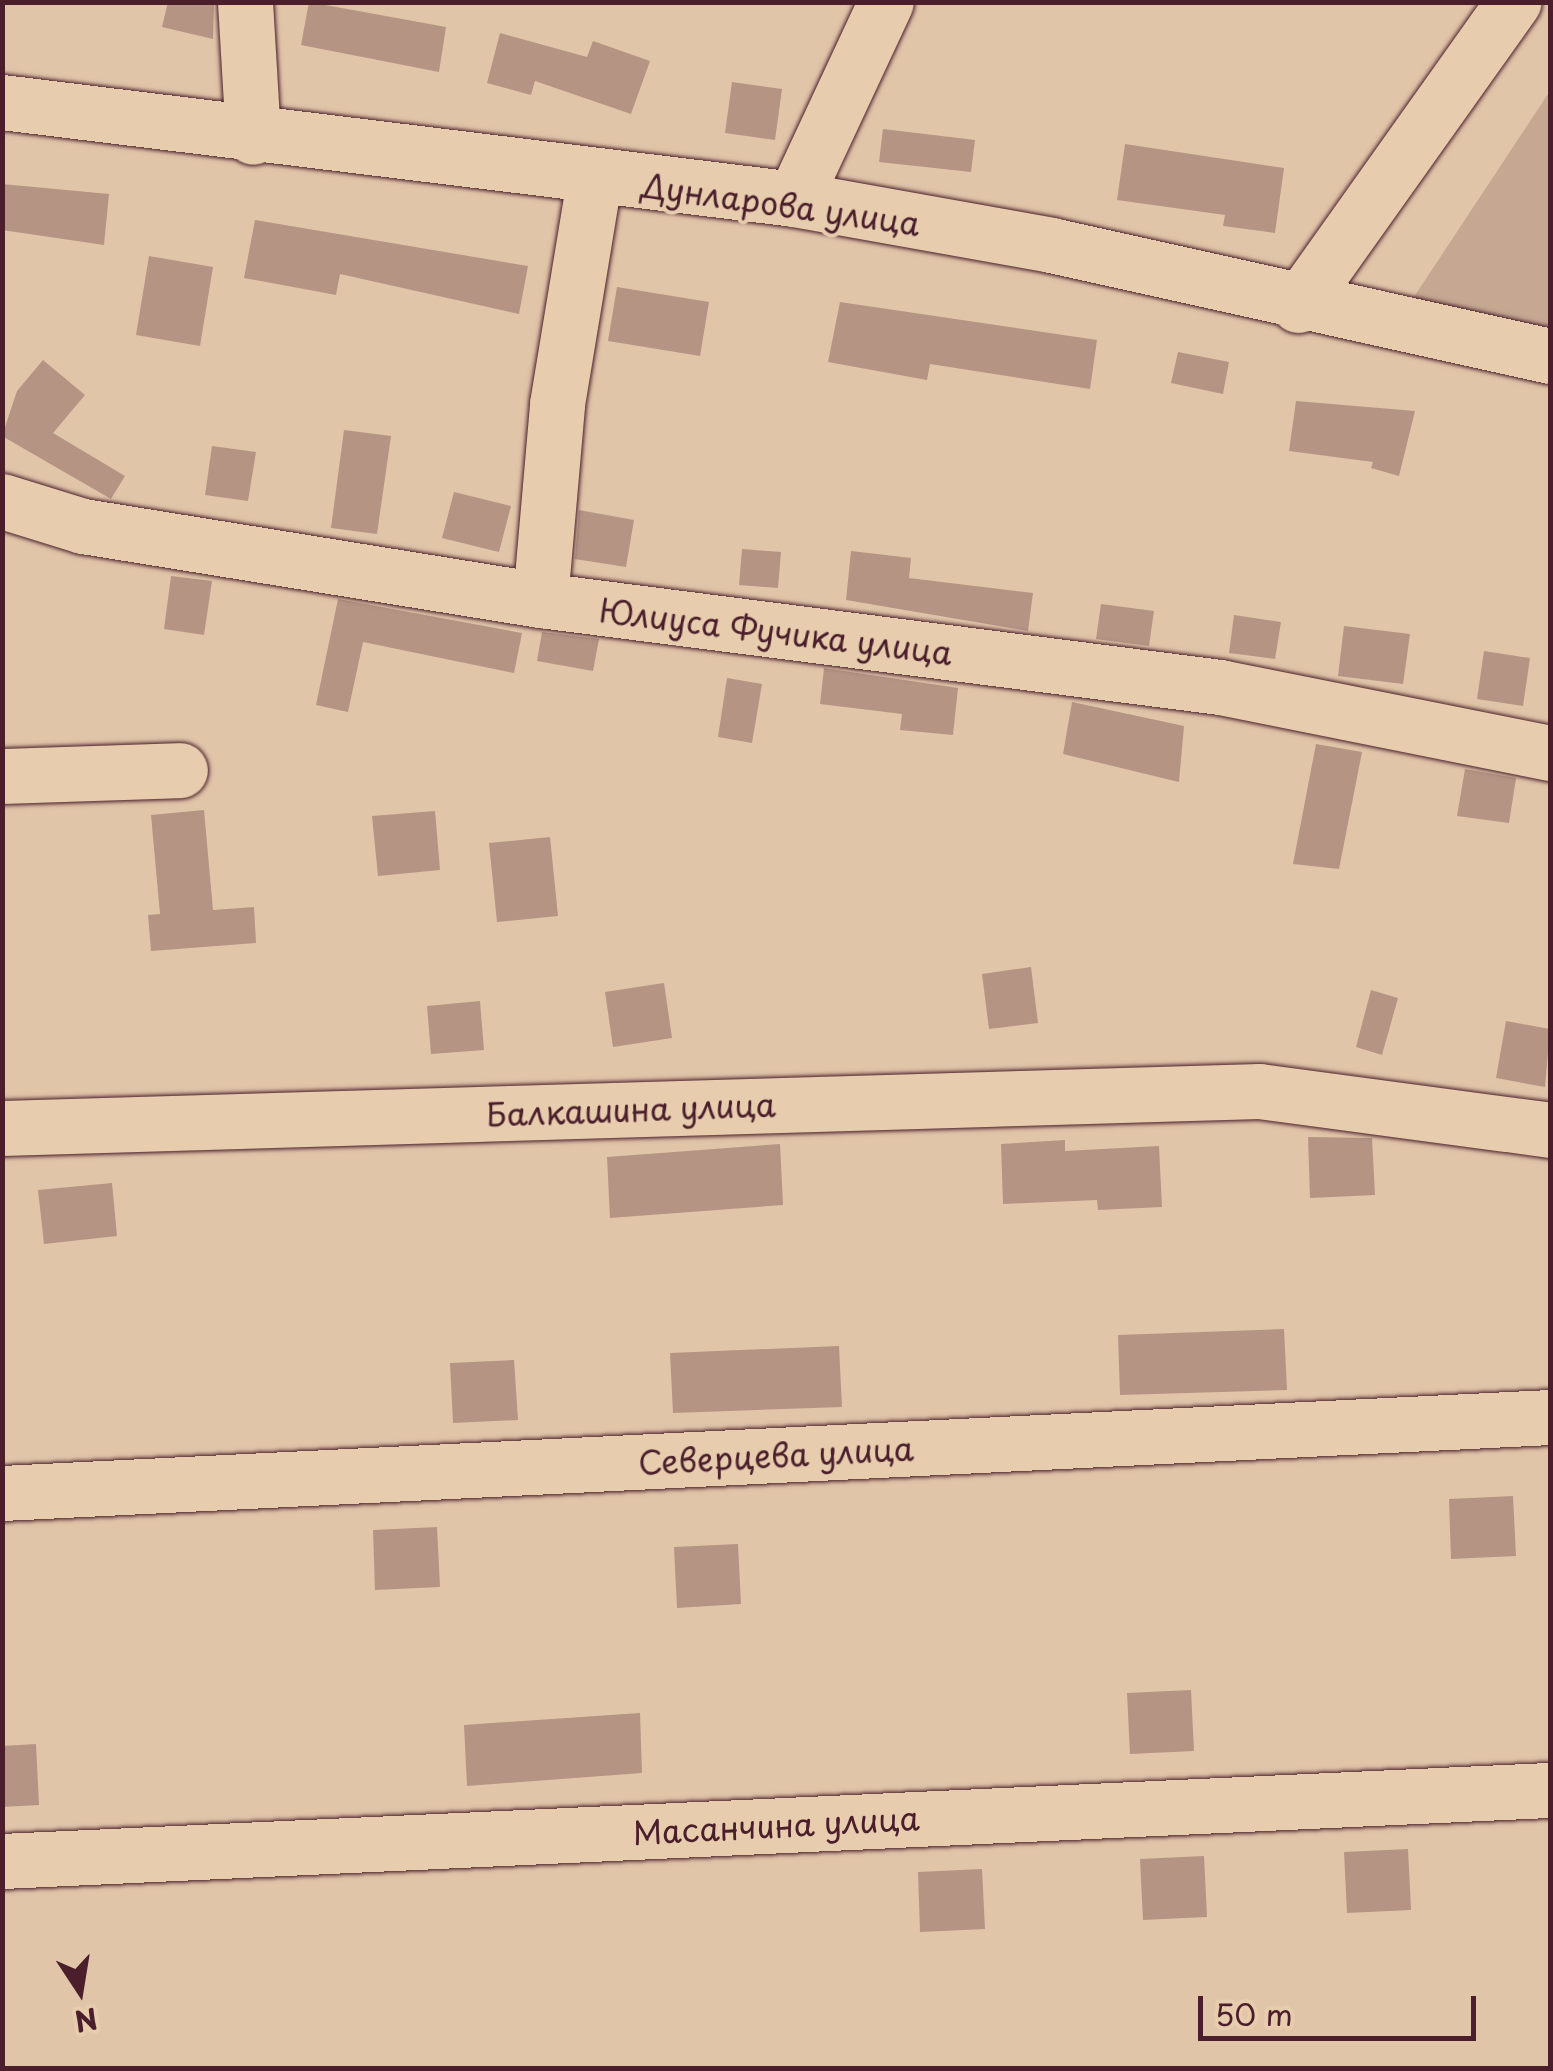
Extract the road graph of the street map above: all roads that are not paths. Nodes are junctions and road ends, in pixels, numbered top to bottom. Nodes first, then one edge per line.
1 (245, 2) edge
2 (886, 2) edge
3 (1513, 2) edge
4 (2, 102) edge
5 (252, 137) junction
6 (594, 180) junction
7 (794, 199) junction
8 (1298, 305) junction
9 (1550, 356) edge
10 (2, 501) edge
11 (540, 600) junction
12 (1550, 752) edge
13 (180, 770) dead end
14 (2, 776) edge
15 (2, 1128) edge
16 (1550, 1130) edge
17 (1550, 1416) edge
18 (2, 1493) edge
19 (1550, 1790) edge
20 (2, 1861) edge

1 - 5 street
2 - 7 street
3 - 8 street
4 - 5 street, Дунларова улица
5 - 6 street, Дунларова улица
6 - 7 street, Дунларова улица
6 - 11 street
7 - 8 street, Дунларова улица
8 - 9 street, Дунларова улица
10 - 11 street, Юлиуса Фучика улица
11 - 12 street, Юлиуса Фучика улица
13 - 14 street
15 - 16 street, Балкашина улица
17 - 18 street, Северцева улица
19 - 20 street, Масанчина улица

